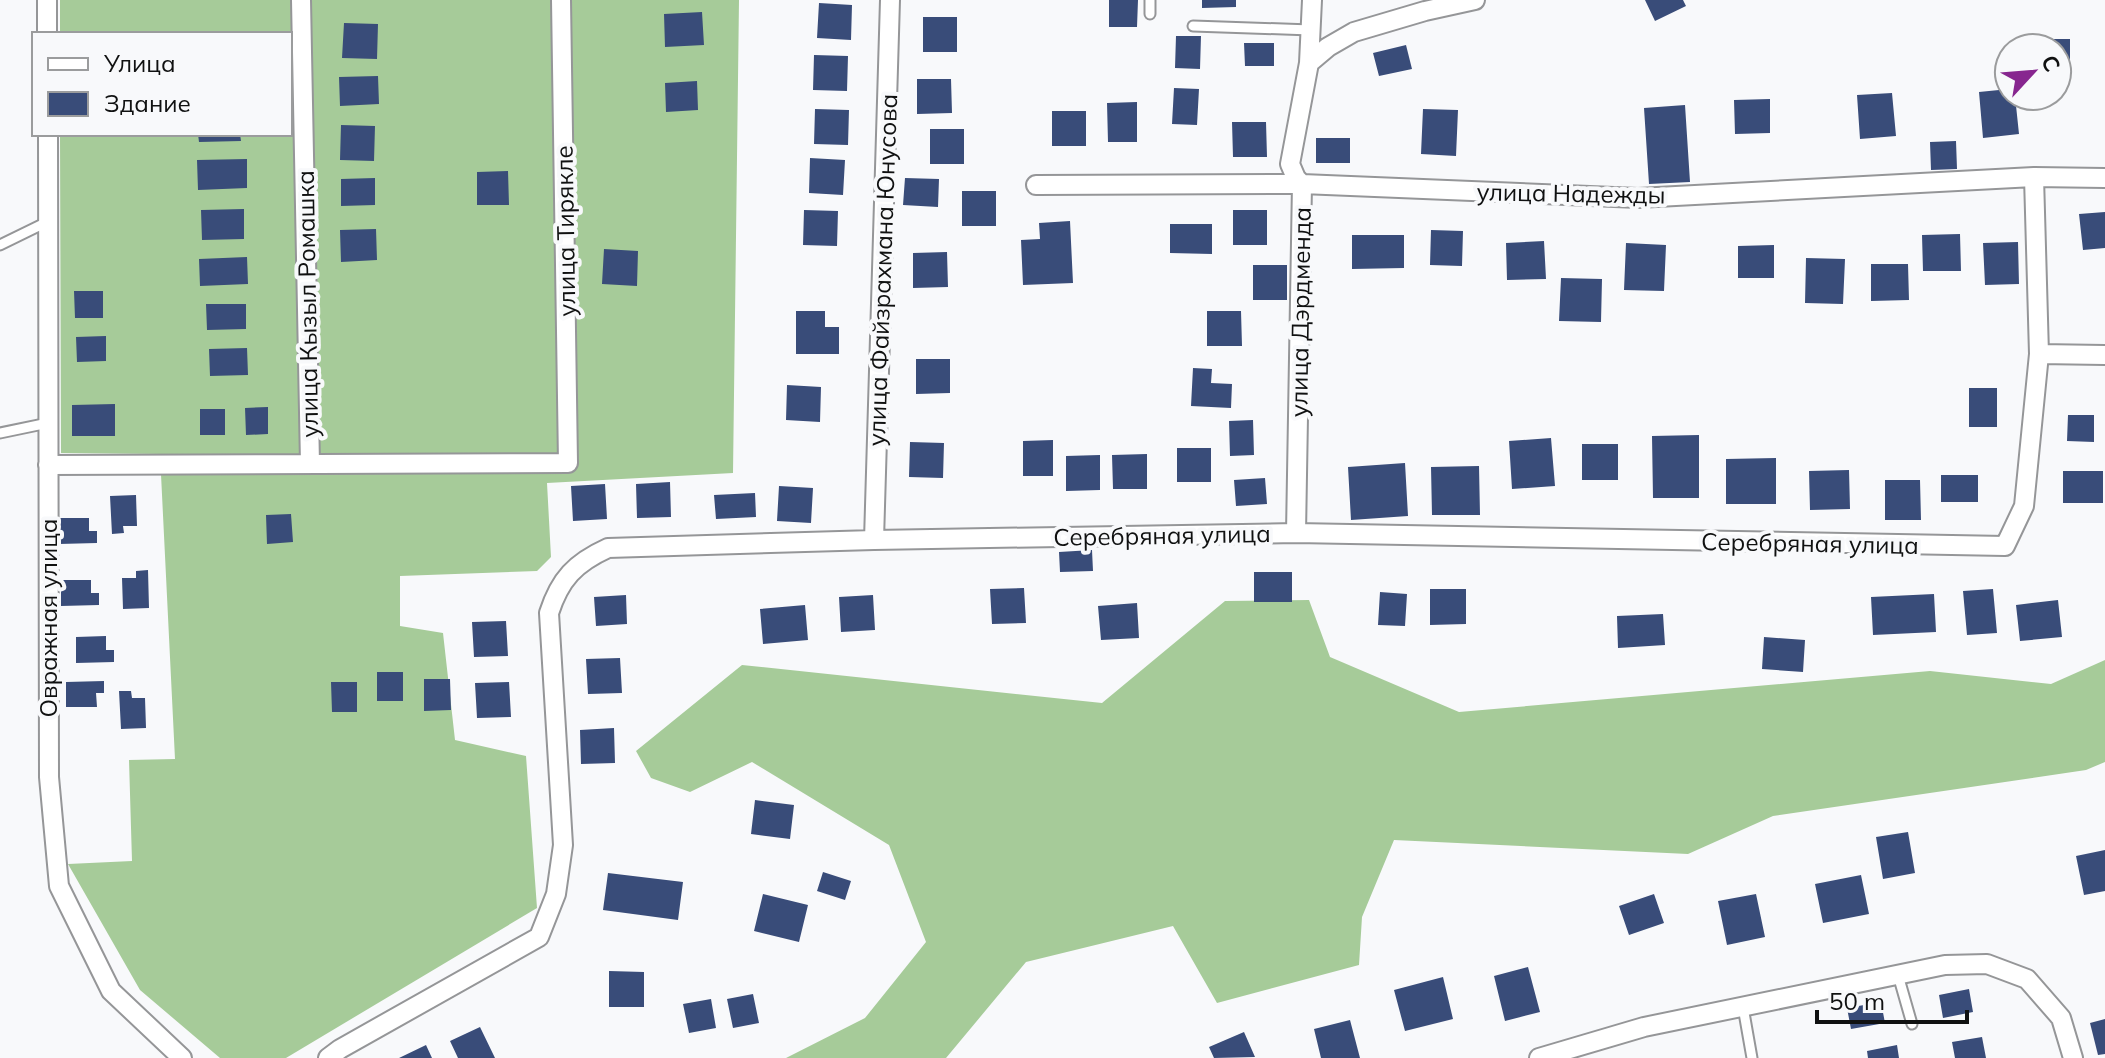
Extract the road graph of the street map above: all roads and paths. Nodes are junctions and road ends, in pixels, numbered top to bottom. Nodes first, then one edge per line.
1 (47, 0) edge
2 (301, 0) edge
3 (561, 0) edge
4 (890, 0) edge
5 (1150, 0) edge
6 (1312, 0) edge
7 (1475, 0) edge
8 (1150, 14) dead end
9 (1193, 26) dead end
10 (1311, 30) junction
11 (47, 32) edge
12 (1309, 63) junction
13 (48, 136) edge
14 (2034, 177) junction
15 (2105, 178) edge
16 (1302, 184) junction
17 (1036, 185) dead end
18 (48, 222) junction
19 (0, 245) edge
20 (2039, 354) junction
21 (2105, 355) edge
22 (48, 423) junction
23 (0, 433) edge
24 (310, 464) junction
25 (48, 465) junction
26 (1296, 533) junction
27 (874, 540) junction
28 (1898, 975) junction
29 (1743, 1007) junction
30 (1912, 1024) dead end
31 (182, 1058) edge
32 (328, 1058) edge
33 (1539, 1058) edge
34 (1752, 1058) edge
35 (2073, 1058) edge

1 - 11 street
2 - 24 street, улица Кызыл Ромашка
3 - 24 street, улица Тирякле
4 - 27 street, улица Файзрахмана Юнусова
5 - 8 lane
6 - 10 street, улица Дэрдменда
7 - 12 street
9 - 10 lane
10 - 12 street, улица Дэрдменда
12 - 16 street, улица Дэрдменда
13 - 18 street, Овражная улица
14 - 15 street, улица Надежды
14 - 16 street, улица Надежды
14 - 20 street, Серебряная улица
16 - 17 street, улица Надежды
16 - 26 street, улица Дэрдменда
18 - 19 lane
18 - 22 street, Овражная улица
20 - 21 street
20 - 26 street, Серебряная улица
22 - 23 lane
22 - 25 street, Овражная улица
24 - 25 street
25 - 31 street, Овражная улица
26 - 27 street, Серебряная улица
27 - 32 street, Серебряная улица
28 - 29 street
28 - 30 lane
28 - 35 street
29 - 33 street
29 - 34 lane

